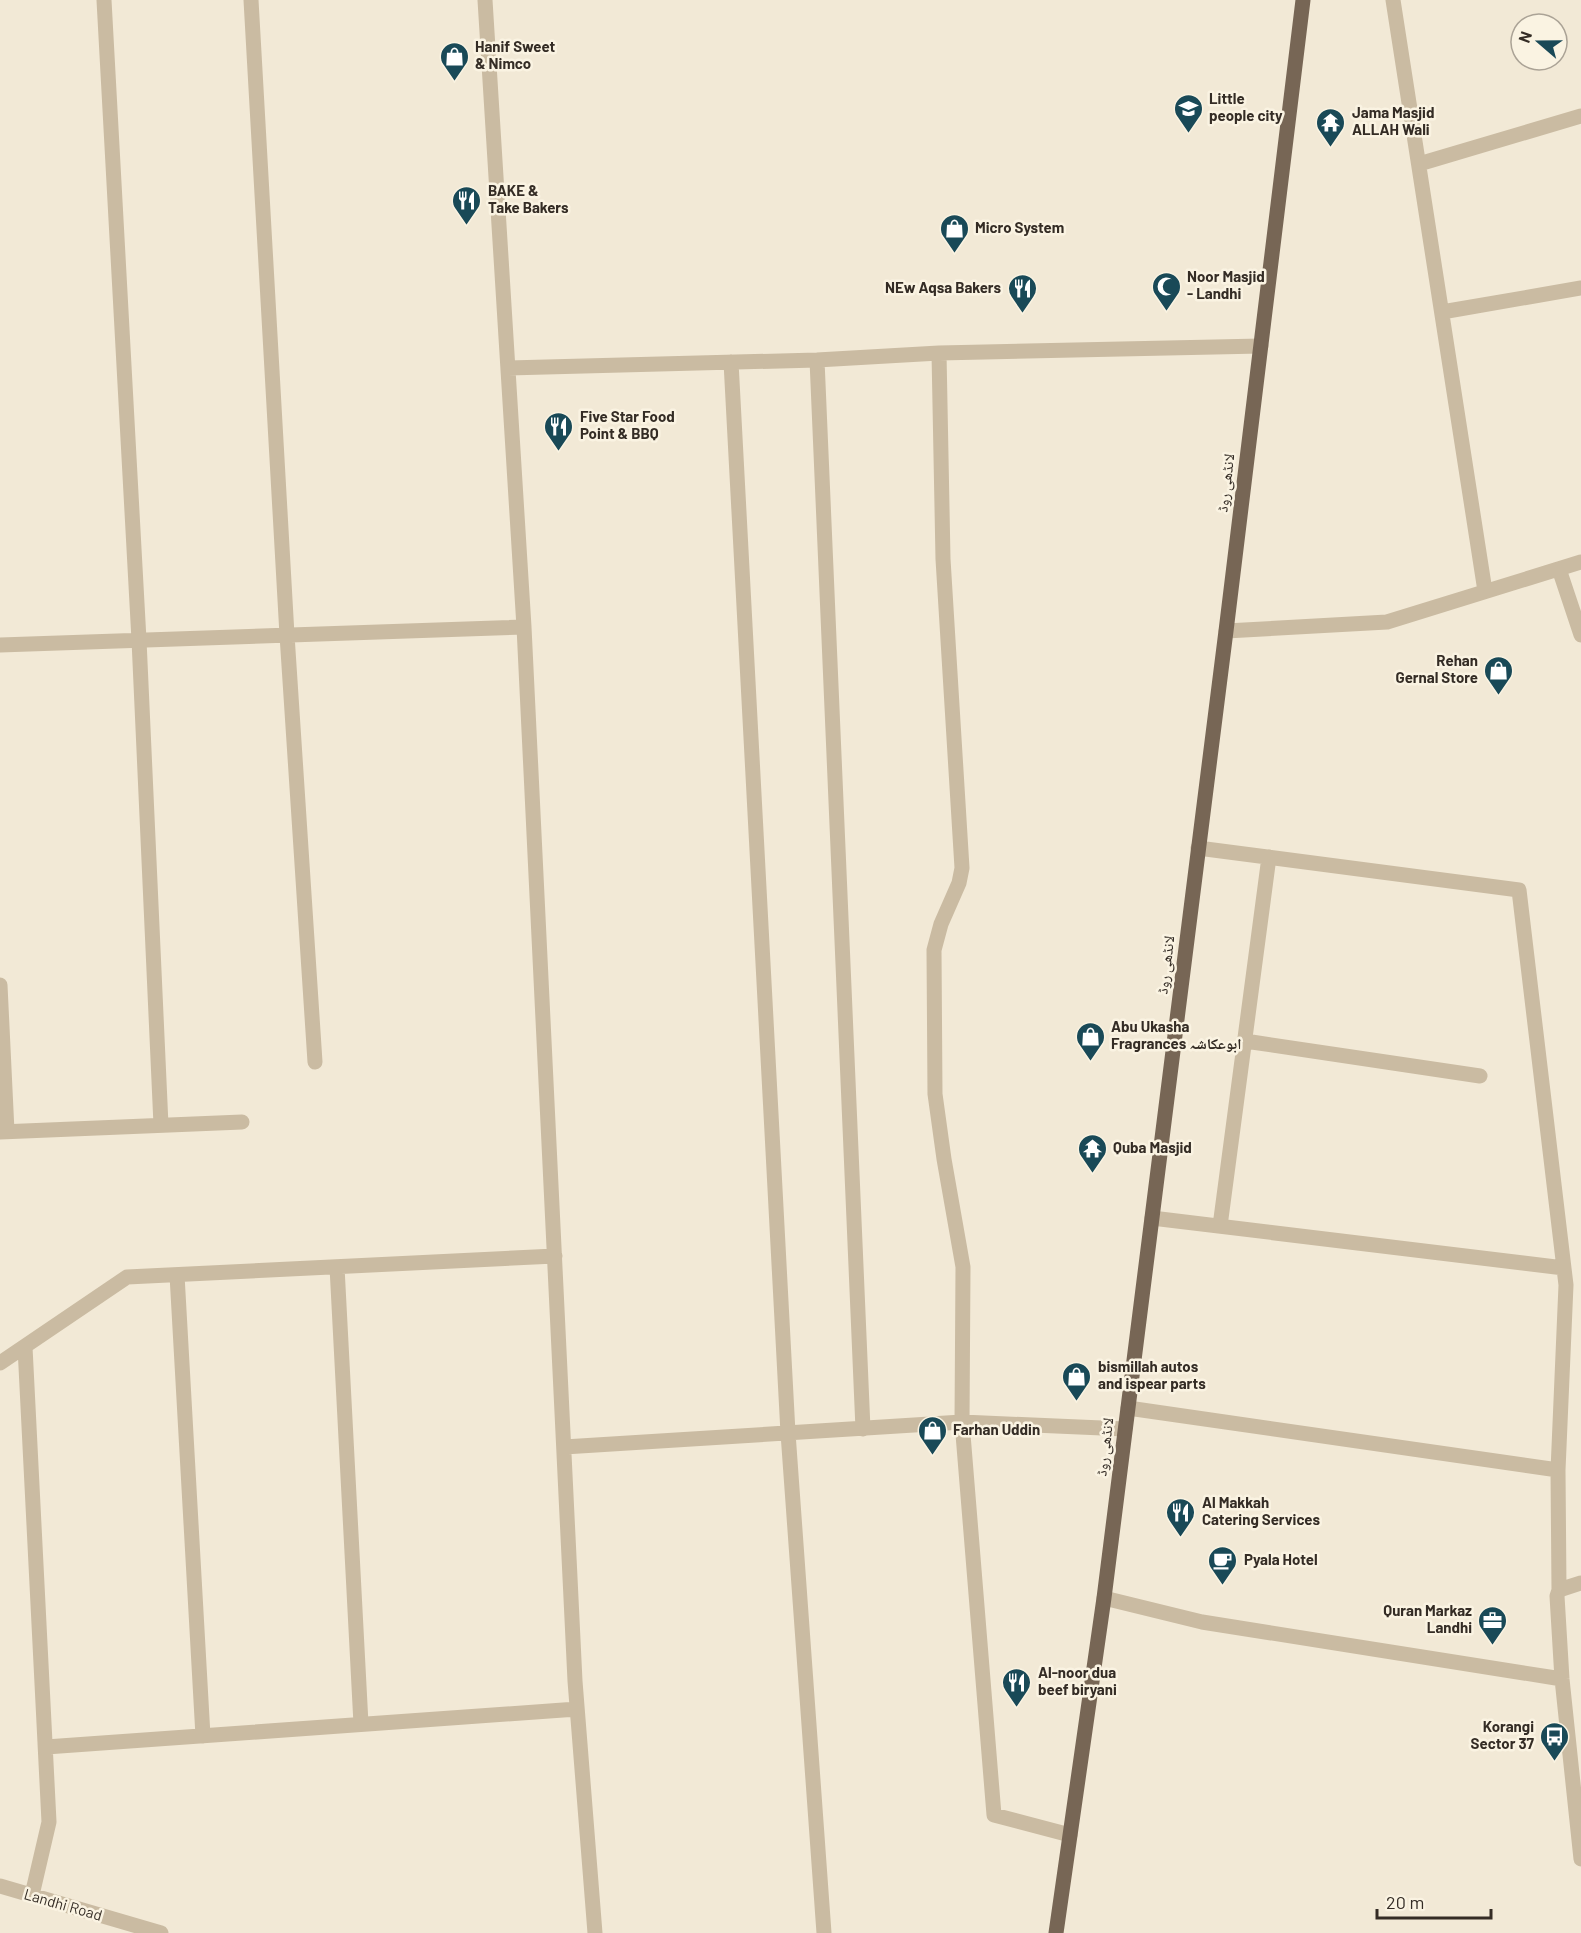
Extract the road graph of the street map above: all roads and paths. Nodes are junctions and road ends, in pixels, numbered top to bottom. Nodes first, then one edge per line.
1 (104, 0) edge
2 (251, 0) edge
3 (485, 0) edge
4 (1303, 0) edge
5 (1395, 1) edge
6 (1581, 116) edge
7 (1419, 164) junction
8 (1581, 288) edge
9 (1442, 312) junction
10 (1261, 346) junction
11 (939, 353) junction
12 (817, 360) junction
13 (731, 362) junction
14 (508, 368) junction
15 (1581, 562) edge
16 (1559, 569) junction
17 (1485, 591) junction
18 (524, 627) junction
19 (1226, 631) junction
20 (287, 635) junction
21 (1581, 635) edge
22 (138, 640) junction
23 (0, 645) edge
24 (1198, 848) junction
25 (1269, 857) junction
26 (0, 985) edge
27 (1245, 1041) junction
28 (315, 1062) dead end
29 (1480, 1076) dead end
30 (242, 1122) dead end
31 (161, 1125) junction
32 (4, 1132) edge
33 (1152, 1218) junction
34 (1220, 1226) junction
35 (555, 1256) junction
36 (337, 1267) junction
37 (1564, 1268) junction
38 (177, 1275) junction
39 (25, 1347) junction
40 (0, 1363) edge
41 (1128, 1408) junction
42 (962, 1422) junction
43 (863, 1429) junction
44 (1125, 1430) junction
45 (788, 1433) junction
46 (564, 1448) junction
47 (1558, 1470) junction
48 (1581, 1583) edge
49 (1558, 1593) junction
50 (1104, 1598) junction
51 (1562, 1679) junction
52 (576, 1709) junction
53 (361, 1724) junction
54 (203, 1736) junction
55 (46, 1747) junction
56 (1070, 1835) junction
57 (1581, 1859) edge
58 (0, 1886) edge
59 (32, 1895) junction
60 (161, 1933) edge
61 (595, 1933) edge
62 (824, 1933) edge
63 (1056, 1933) edge

1 - 22 street
2 - 20 street
3 - 14 street
4 - 10 main road, لانڈھی روڈ
5 - 7 street
6 - 7 street
7 - 9 street
8 - 9 street
9 - 17 street
10 - 11 street
10 - 19 main road, لانڈھی روڈ
11 - 12 street
11 - 42 street
12 - 13 street
12 - 43 street
13 - 14 street
13 - 45 street
14 - 18 street
15 - 16 street
16 - 17 street
16 - 21 street
17 - 19 street
18 - 20 street
18 - 35 street
19 - 24 main road, لانڈھی روڈ
20 - 22 street
20 - 28 street
22 - 23 street
22 - 31 street
24 - 25 street
24 - 33 main road, لانڈھی روڈ
25 - 27 street
25 - 37 street
26 - 32 street
27 - 29 street
27 - 34 street
30 - 31 street
31 - 32 street
33 - 34 street
33 - 41 main road, لانڈھی روڈ
34 - 37 street
35 - 36 street
35 - 46 street
36 - 38 street
36 - 53 street
37 - 47 street
38 - 39 street
38 - 54 street
39 - 40 street
39 - 55 street
41 - 44 main road, لانڈھی روڈ
41 - 47 street
42 - 43 street
42 - 44 street
42 - 56 street
43 - 45 street
44 - 50 main road, لانڈھی روڈ
45 - 46 street
45 - 62 street
46 - 52 street
47 - 49 street
48 - 49 street
49 - 51 street
50 - 51 street
50 - 56 main road, لانڈھی روڈ
51 - 57 street
52 - 53 street
52 - 61 street
53 - 54 street
54 - 55 street
55 - 59 street
56 - 63 main road, لانڈھی روڈ
58 - 59 street, Landhi Road
59 - 60 street, Landhi Road

